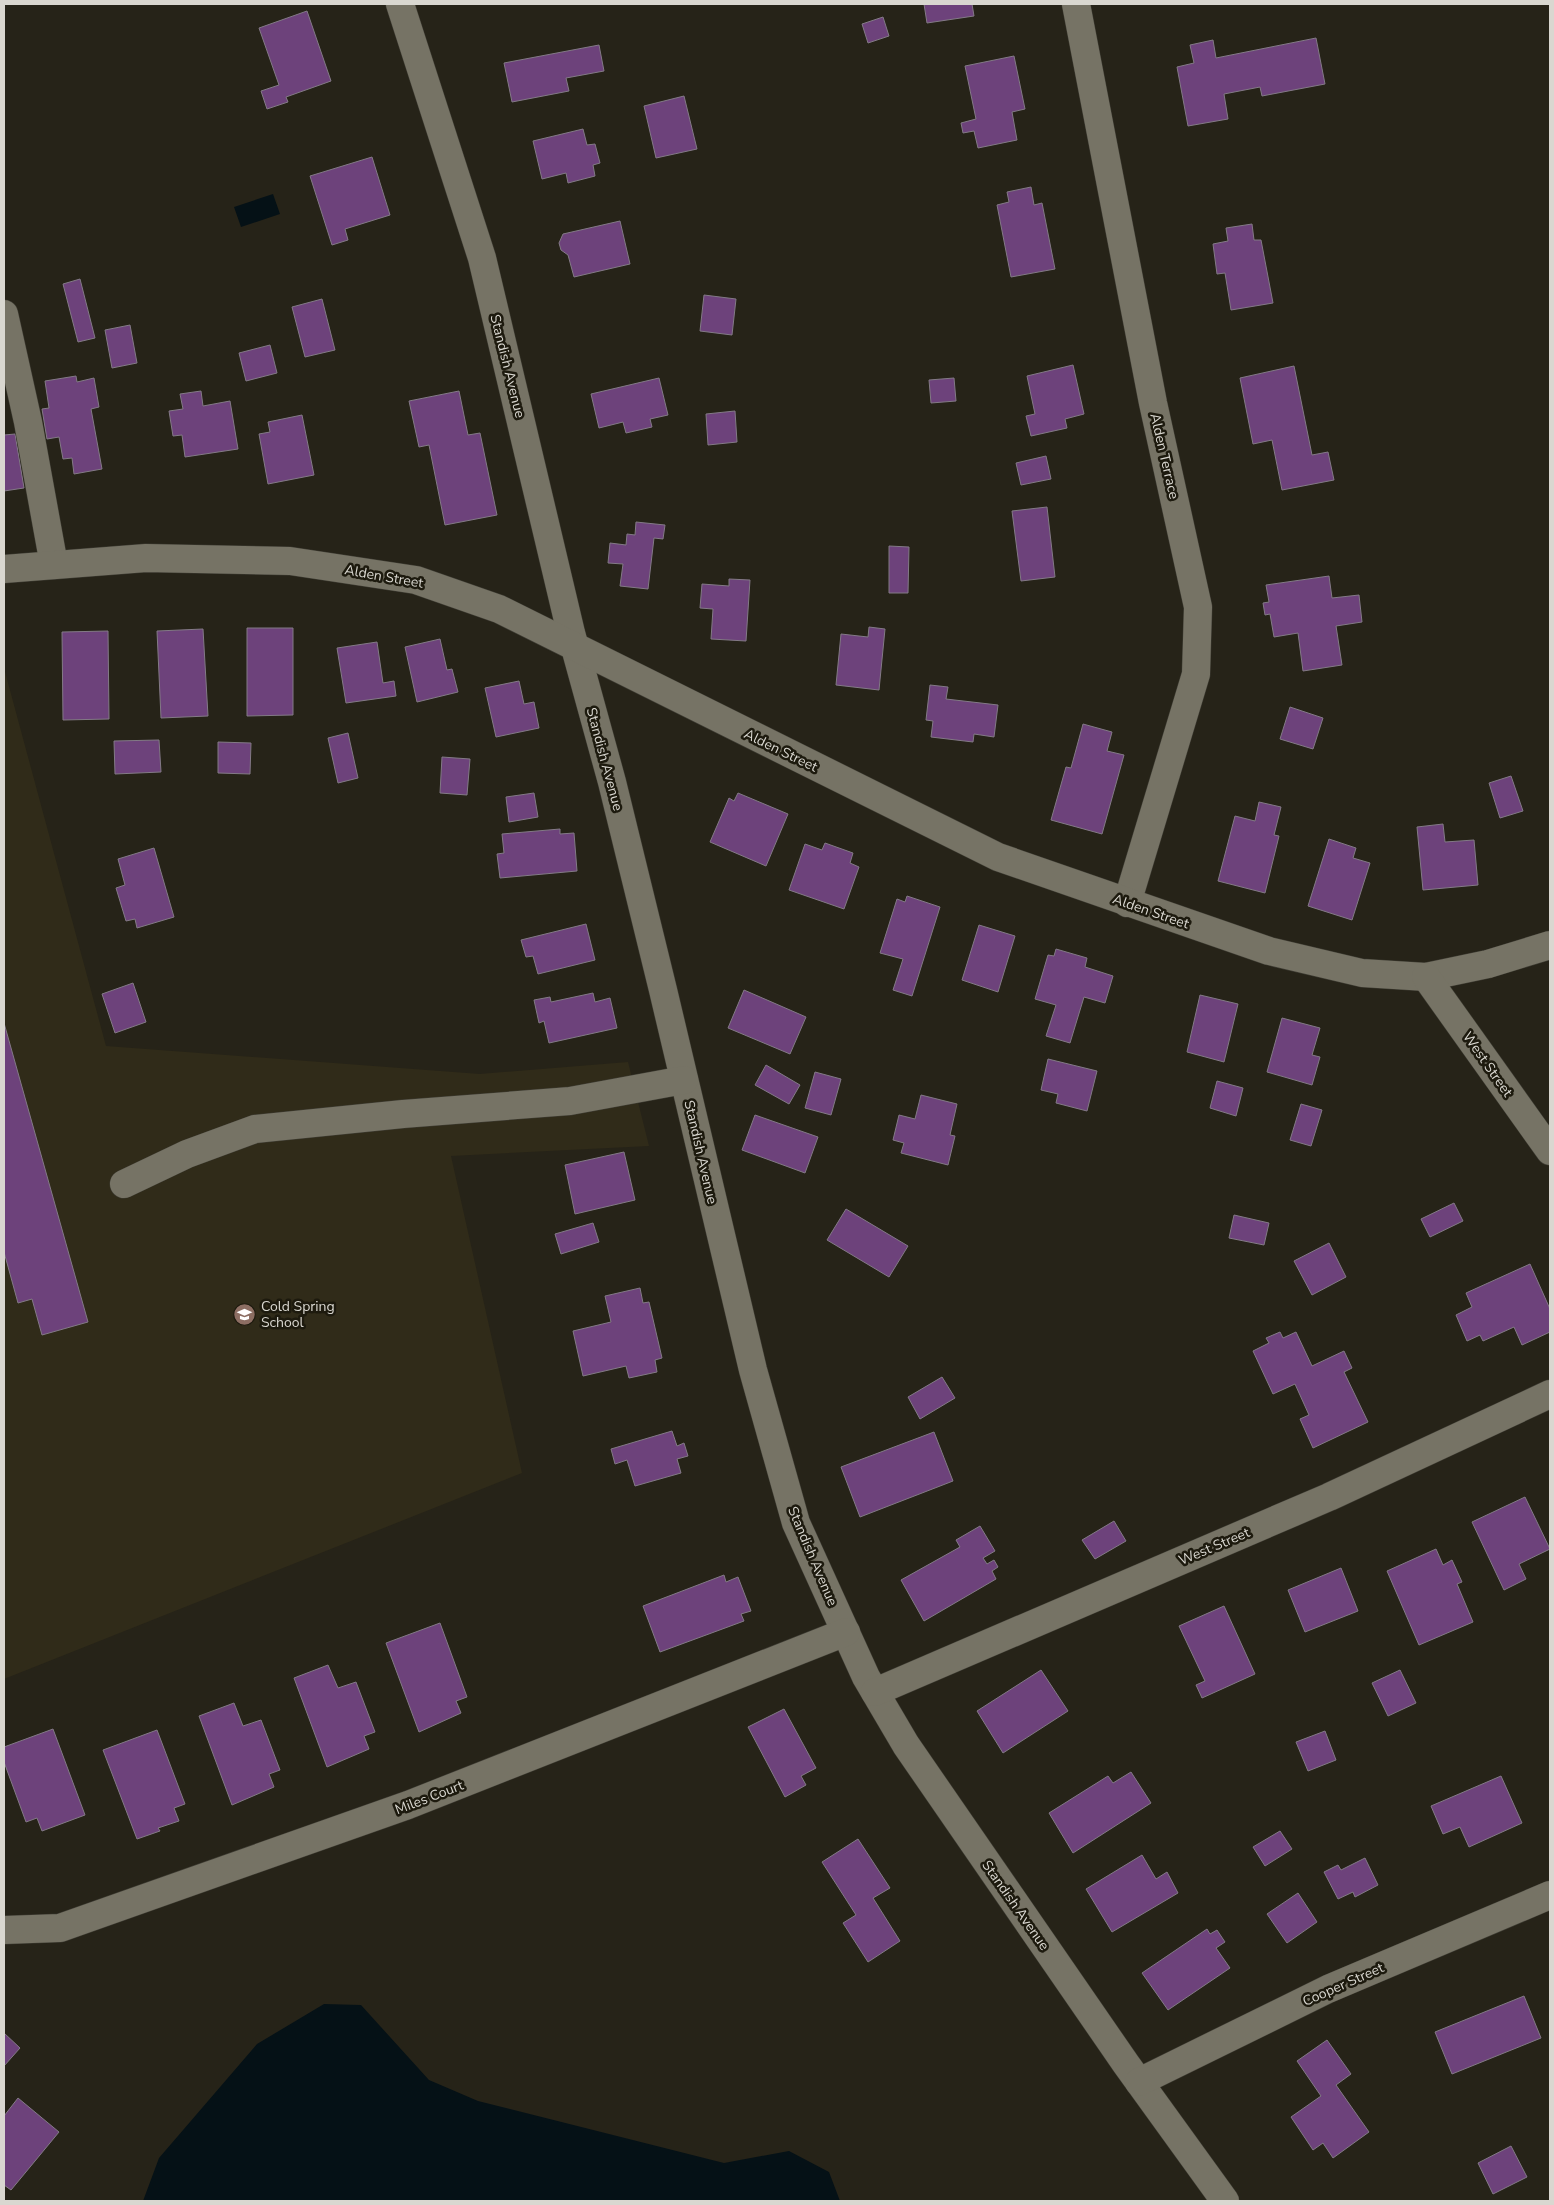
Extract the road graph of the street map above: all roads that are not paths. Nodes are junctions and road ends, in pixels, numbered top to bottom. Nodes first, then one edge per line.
1 (400, 4) edge
2 (1076, 4) edge
3 (4, 314) edge
4 (54, 565) junction
5 (4, 569) edge
6 (575, 646) junction
7 (1127, 903) junction
8 (1550, 945) edge
9 (1426, 976) junction
10 (684, 1080) junction
11 (1550, 1151) edge
12 (124, 1184) dead end
13 (1550, 1394) edge
14 (846, 1632) junction
15 (875, 1692) junction
16 (1550, 1895) edge
17 (4, 1930) edge
18 (1139, 2082) junction
19 (1225, 2201) edge

1 - 6 street, Standish Avenue
2 - 7 street, Alden Terrace
3 - 4 street
4 - 5 street, Alden Street
4 - 6 street, Alden Street
6 - 7 street, Alden Street
6 - 10 street, Standish Avenue
7 - 9 street, Alden Street
8 - 9 street, Alden Street
9 - 11 street, West Street
10 - 12 street
10 - 14 street, Standish Avenue
13 - 15 street, West Street
14 - 15 street, Standish Avenue
14 - 17 street, Miles Court
15 - 18 street, Standish Avenue
16 - 18 street, Cooper Street
18 - 19 street, Standish Avenue

